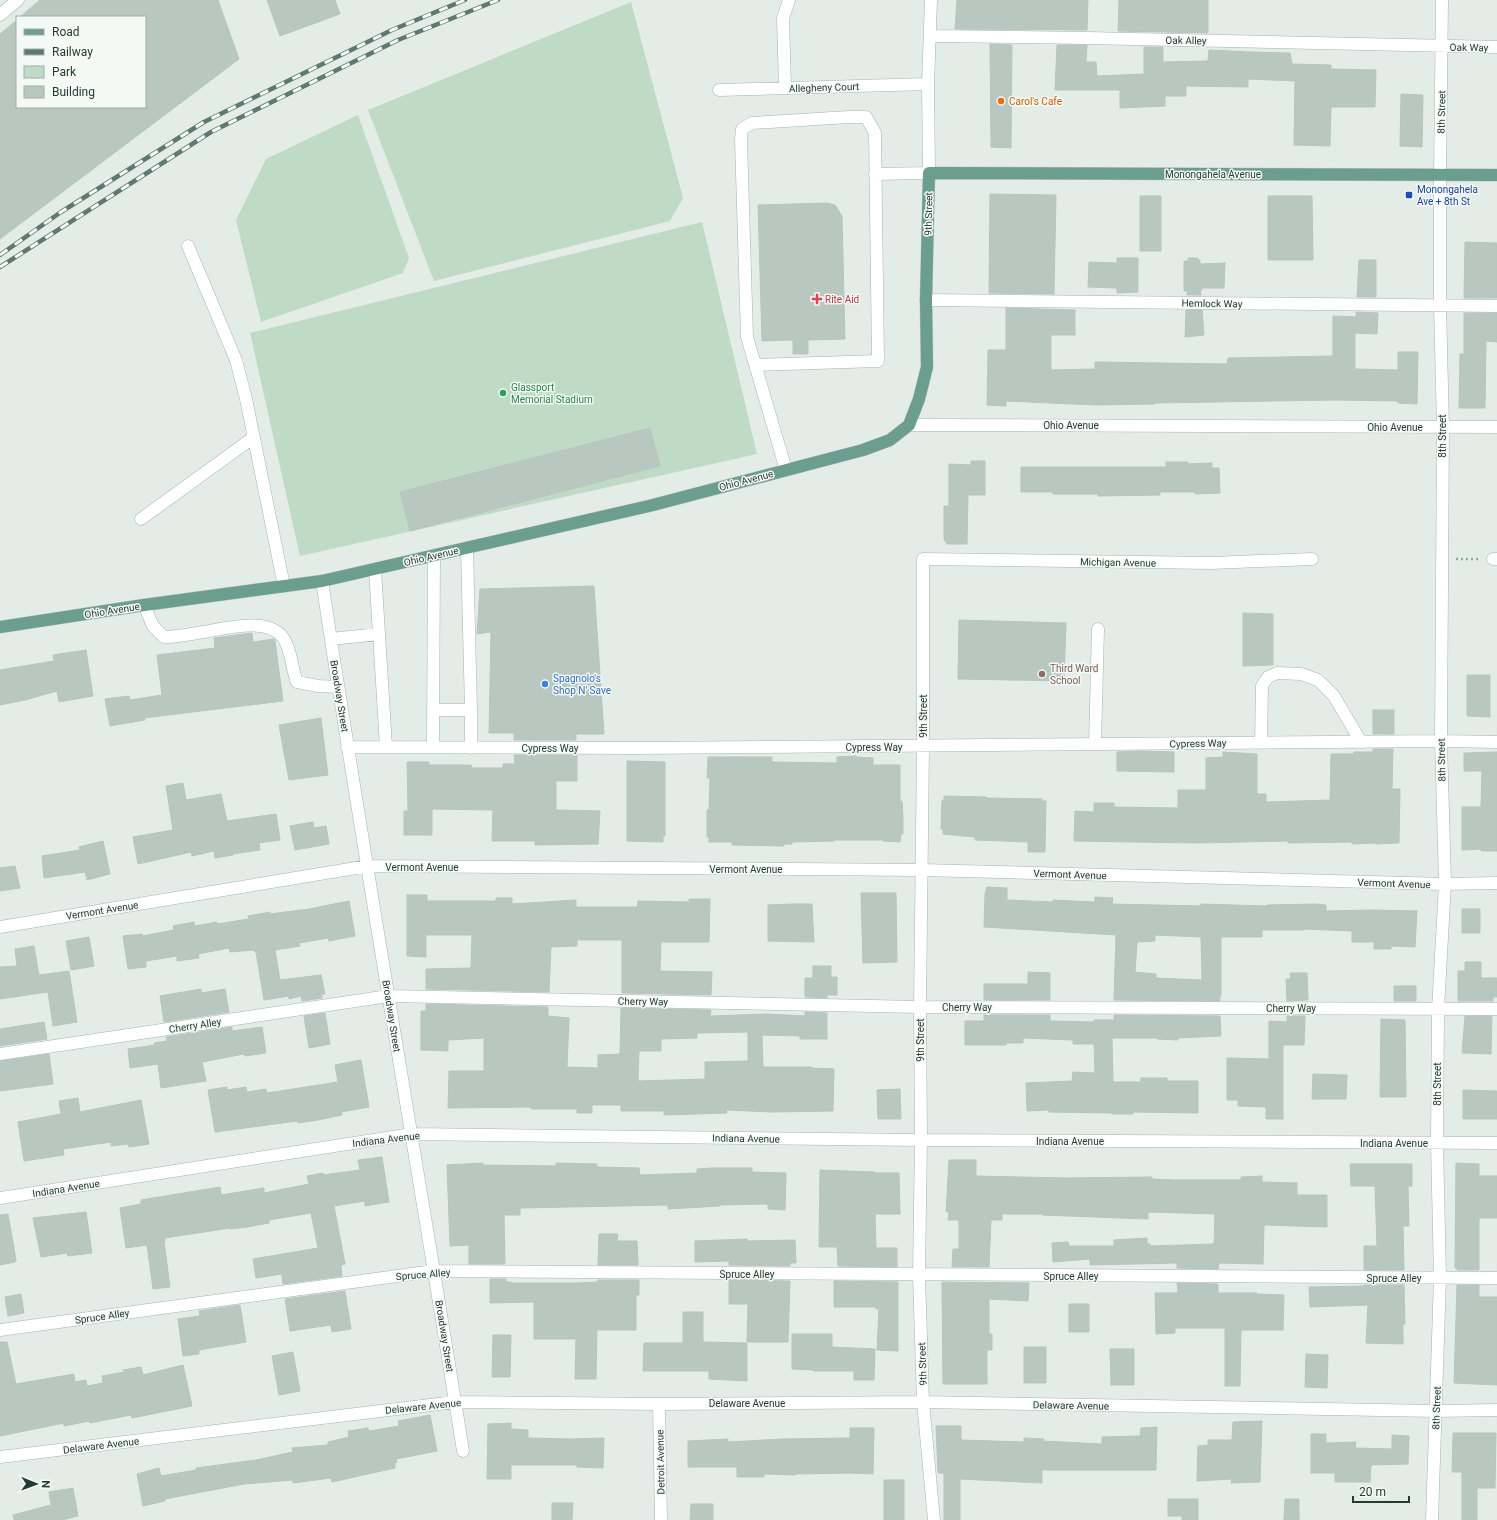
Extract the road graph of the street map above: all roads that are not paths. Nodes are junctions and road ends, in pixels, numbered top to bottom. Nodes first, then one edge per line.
1 (18, 0) edge
2 (789, 0) edge
3 (931, 0) edge
4 (1442, 0) edge
5 (0, 16) edge
6 (930, 36) junction
7 (1441, 46) junction
8 (1497, 47) edge
9 (928, 84) junction
10 (785, 88) junction
11 (719, 90) dead end
12 (929, 172) junction
13 (876, 174) junction
14 (1440, 175) junction
15 (1497, 175) edge
16 (188, 246) dead end
17 (926, 300) junction
18 (1440, 306) junction
19 (1497, 306) edge
20 (756, 365) junction
21 (909, 425) junction
22 (1442, 427) junction
23 (1497, 427) edge
24 (254, 437) junction
25 (786, 470) junction
26 (141, 519) dead end
27 (467, 548) junction
28 (434, 556) junction
29 (923, 559) joint
30 (1312, 559) dead end
31 (375, 569) junction
32 (322, 581) junction
33 (284, 586) junction
34 (144, 605) junction
35 (0, 627) edge
36 (1098, 629) dead end
37 (379, 634) junction
38 (331, 639) junction
39 (338, 687) junction
40 (434, 710) junction
41 (471, 710) junction
42 (1441, 741) junction
43 (1361, 742) junction
44 (1497, 742) edge
45 (1261, 743) junction
46 (1095, 744) junction
47 (924, 746) junction
48 (347, 747) junction
49 (386, 747) junction
50 (434, 747) junction
51 (471, 748) junction
52 (368, 866) junction
53 (922, 870) junction
54 (1497, 883) edge
55 (1445, 884) junction
56 (0, 927) edge
57 (389, 996) junction
58 (920, 1007) junction
59 (1438, 1009) junction
60 (1497, 1009) edge
61 (0, 1054) edge
62 (412, 1134) junction
63 (921, 1140) junction
64 (1437, 1143) junction
65 (1497, 1144) edge
66 (0, 1198) edge
67 (434, 1271) junction
68 (919, 1275) junction
69 (1440, 1278) junction
70 (1497, 1278) edge
71 (0, 1330) edge
72 (455, 1402) junction
73 (923, 1402) junction
74 (659, 1404) junction
75 (1497, 1410) edge
76 (1436, 1411) junction
77 (463, 1451) dead end
78 (0, 1457) edge
79 (661, 1520) edge
80 (934, 1520) edge
81 (1432, 1520) edge

1 - 5 street
2 - 10 street
3 - 6 street, 9th Street
4 - 7 street, 8th Street
6 - 7 street, Oak Alley
6 - 9 street, 9th Street
7 - 8 street, Oak Way
7 - 14 street, 8th Street
9 - 10 street, Allegheny Court
9 - 12 street, 9th Street
10 - 11 street, Allegheny Court
12 - 13 street
12 - 14 main road, Monongahela Avenue
12 - 17 main road, 9th Street
13 - 20 street
13 - 20 street
14 - 15 main road, Monongahela Avenue
14 - 18 street, 8th Street
16 - 24 street
17 - 18 street, Hemlock Way
17 - 21 main road, 9th Street
18 - 19 street, Hemlock Way
18 - 22 street, 8th Street
20 - 25 street
21 - 22 street, Ohio Avenue
21 - 25 main road, Ohio Avenue
22 - 23 street, Ohio Avenue
22 - 42 street, 8th Street
24 - 26 street
24 - 33 street
25 - 27 main road, Ohio Avenue
27 - 28 main road, Ohio Avenue
27 - 41 street
28 - 31 main road, Ohio Avenue
28 - 40 street
29 - 30 street, Michigan Avenue
29 - 47 street, 9th Street
31 - 32 main road, Ohio Avenue
31 - 37 street
32 - 33 main road, Ohio Avenue
32 - 38 street, Broadway Street
33 - 34 main road, Ohio Avenue
34 - 35 main road, Ohio Avenue
34 - 39 street
36 - 46 street
37 - 38 street
37 - 49 street
38 - 39 street, Broadway Street
39 - 48 street, Broadway Street
40 - 41 street
40 - 50 street
41 - 51 street
42 - 43 street, Cypress Way
42 - 44 street, Cypress Way
42 - 55 street, 8th Street
43 - 45 street, Cypress Way
43 - 45 street
45 - 46 street, Cypress Way
46 - 47 street, Cypress Way
47 - 51 street, Cypress Way
47 - 53 street, 9th Street
48 - 49 street, Cypress Way
48 - 52 street, Broadway Street
49 - 50 street, Cypress Way
50 - 51 street, Cypress Way
52 - 53 street, Vermont Avenue
52 - 56 street, Vermont Avenue
52 - 57 street, Broadway Street
53 - 55 street, Vermont Avenue
53 - 58 street, 9th Street
54 - 55 street, Vermont Avenue
55 - 59 street, 8th Street
57 - 58 street, Cherry Way
57 - 61 street, Cherry Alley
57 - 62 street, Broadway Street
58 - 59 street, Cherry Way
58 - 63 street, 9th Street
59 - 60 street, Cherry Way
59 - 64 street, 8th Street
62 - 63 street, Indiana Avenue
62 - 66 street, Indiana Avenue
62 - 67 street, Broadway Street
63 - 64 street, Indiana Avenue
63 - 68 street, 9th Street
64 - 65 street, Indiana Avenue
64 - 69 street, 8th Street
67 - 68 street, Spruce Alley
67 - 71 street, Spruce Alley
67 - 72 street, Broadway Street
68 - 69 street, Spruce Alley
68 - 73 street, 9th Street
69 - 70 street, Spruce Alley
69 - 76 street, 8th Street
72 - 74 street, Delaware Avenue
72 - 77 street, Broadway Street
72 - 78 street, Delaware Avenue
73 - 74 street, Delaware Avenue
73 - 76 street, Delaware Avenue
73 - 80 street, 9th Street
74 - 79 street, Detroit Avenue
75 - 76 street, Delaware Avenue
76 - 81 street, 8th Street

